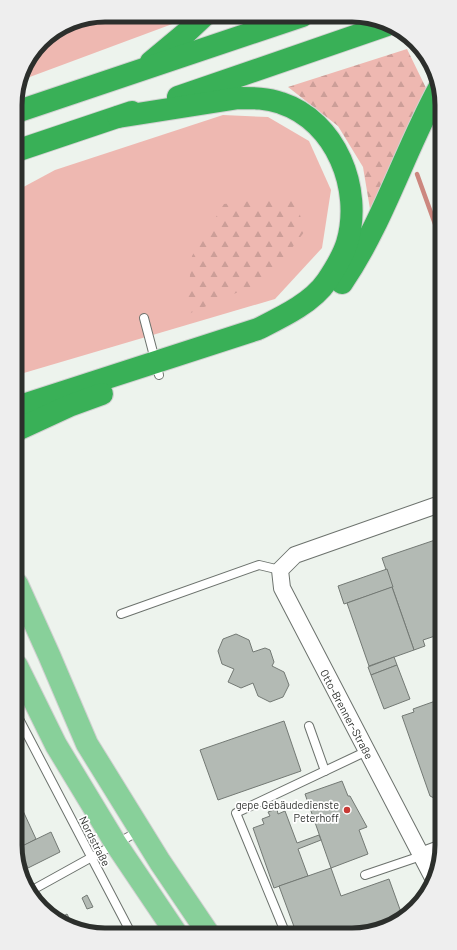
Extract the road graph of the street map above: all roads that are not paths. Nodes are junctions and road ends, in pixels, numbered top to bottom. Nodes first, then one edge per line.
1 (198, 22) edge
2 (284, 22) edge
3 (381, 27) edge
4 (142, 70) junction
5 (434, 97) edge
6 (22, 110) edge
7 (118, 117) junction
8 (22, 149) edge
9 (144, 318) dead end
10 (158, 368) junction
11 (22, 406) edge
12 (22, 428) edge
13 (435, 506) edge
14 (280, 570) junction
15 (22, 595) edge
16 (121, 614) dead end
17 (22, 674) edge
18 (22, 724) edge
19 (309, 726) dead end
20 (367, 751) junction
21 (325, 771) junction
22 (140, 830) junction
23 (116, 844) junction
24 (435, 851) edge
25 (421, 856) junction
26 (90, 857) junction
27 (430, 873) edge
28 (365, 875) dead end
29 (36, 888) dead end
30 (128, 928) edge
31 (173, 928) edge
32 (205, 928) edge
33 (283, 928) edge

1 - 4 highway
2 - 4 highway
3 - 7 highway
4 - 6 highway
5 - 10 highway
7 - 8 highway
7 - 10 highway
9 - 10 lane
10 - 11 highway
10 - 12 highway
13 - 14 street
14 - 16 lane
14 - 20 street, Otto-Brenner-Straße
15 - 22 main road
17 - 23 main road
18 - 26 lane, Nordstraße
19 - 21 lane
20 - 21 lane
20 - 25 street, Otto-Brenner-Straße
21 - 33 lane
22 - 23 lane
22 - 32 main road
23 - 26 lane
23 - 31 main road
24 - 25 street
25 - 27 street, Otto-Brenner-Straße
25 - 28 lane
26 - 29 lane
26 - 30 lane, Nordstraße

